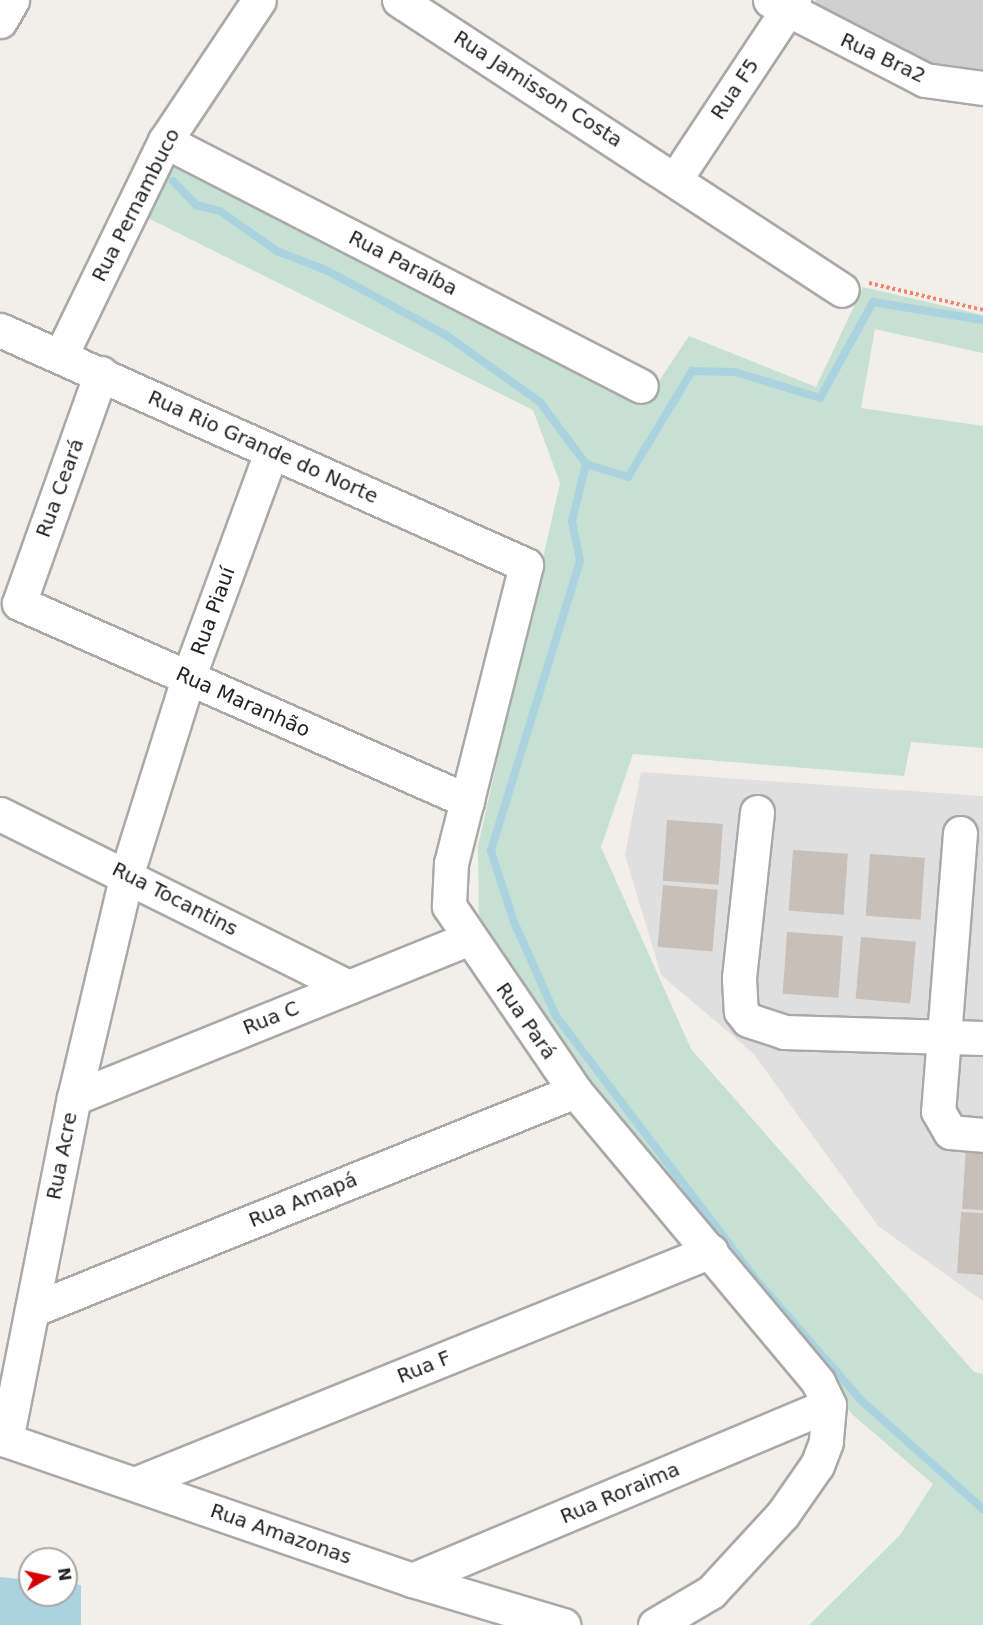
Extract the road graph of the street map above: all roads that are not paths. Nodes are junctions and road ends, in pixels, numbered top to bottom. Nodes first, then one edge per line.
1 (12, 0) edge
2 (259, 0) edge
3 (399, 0) edge
4 (784, 4) edge
5 (0, 21) edge
6 (983, 88) edge
7 (165, 141) junction
8 (676, 178) junction
9 (842, 290) road end
10 (0, 330) edge
11 (61, 356) junction
12 (101, 373) junction
13 (641, 386) dead end
14 (271, 453) junction
15 (526, 565) joint
16 (19, 603) joint
17 (188, 678) junction
18 (467, 801) junction
19 (758, 812) dead end
20 (0, 814) edge
21 (960, 833) dead end
22 (127, 873) junction
23 (468, 939) junction
24 (348, 987) junction
25 (944, 1037) junction
26 (982, 1038) edge
27 (574, 1091) junction
28 (74, 1098) junction
29 (983, 1136) edge
30 (711, 1251) junction
31 (32, 1310) junction
32 (829, 1405) junction
33 (3, 1439) edge
34 (137, 1483) junction
35 (412, 1580) junction
36 (563, 1625) edge
37 (655, 1625) edge

1 - 5 street
2 - 7 street, Rua Pernambuco
3 - 8 street, Rua Jamisson Costa
4 - 6 street, Rua Bra2
4 - 8 street, Rua F5
7 - 11 street, Rua Pernambuco
7 - 13 street, Rua Paraíba
8 - 9 street, Rua Jamisson Costa
10 - 11 street, Rua Rio Grande do Norte
11 - 12 street, Rua Rio Grande do Norte
12 - 14 street, Rua Rio Grande do Norte
12 - 16 street, Rua Ceará
14 - 15 street, Rua Rio Grande do Norte
14 - 17 street, Rua Piauí
15 - 18 street, Rua Pará
16 - 17 street, Rua Maranhão
17 - 18 street, Rua Maranhão
17 - 22 street, Rua Piauí
18 - 23 street, Rua Pará
19 - 25 street
20 - 22 street, Rua Tocantins
21 - 25 street
22 - 24 street, Rua Tocantins
22 - 28 street, Rua Acre
23 - 24 street, Rua C
23 - 27 street, Rua Pará
24 - 28 street, Rua C
25 - 26 street
25 - 29 street
27 - 30 street, Rua Pará
27 - 31 street, Rua Amapá
28 - 31 street, Rua Acre
30 - 32 street, Rua Pará
30 - 34 street, Rua F
31 - 33 street, Rua Acre
32 - 35 street, Rua Roraima
32 - 37 street
33 - 34 street, Rua Amazonas
34 - 35 street, Rua Amazonas
35 - 36 street, Rua Amazonas

